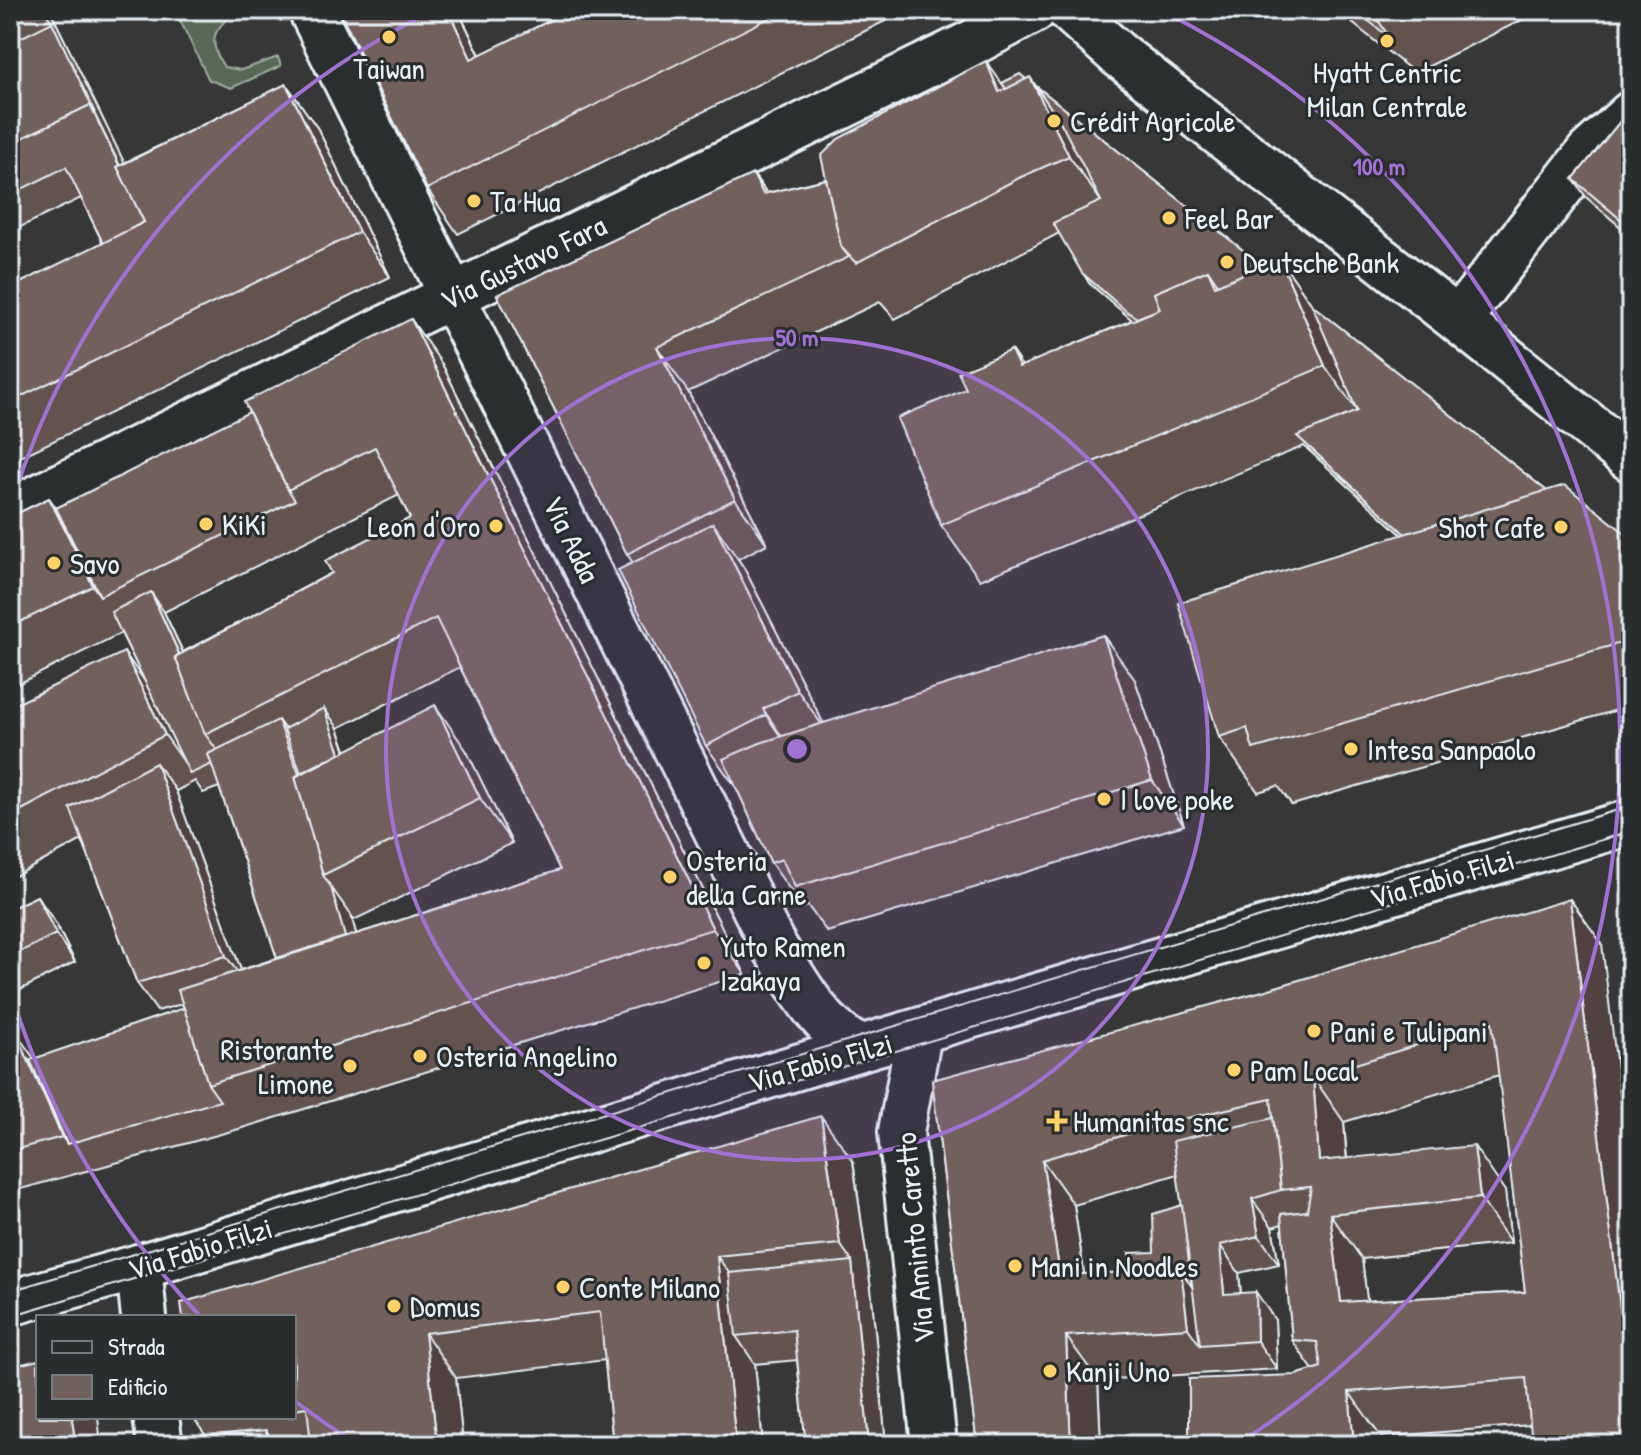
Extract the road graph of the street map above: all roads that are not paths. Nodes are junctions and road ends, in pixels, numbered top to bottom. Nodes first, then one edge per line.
1 (311, 10) edge
2 (1034, 10) edge
3 (1069, 10) edge
4 (1631, 114) edge
5 (452, 296) junction
6 (1458, 320) junction
7 (1631, 459) edge
8 (10, 511) edge
9 (1631, 822) edge
10 (921, 1032) junction
11 (860, 1048) junction
12 (139, 1267) junction
13 (10, 1303) edge
14 (144, 1315) edge
15 (156, 1419) edge
16 (160, 1445) edge
17 (934, 1445) edge

1 - 5 street, Via Adda
2 - 5 street, Via Gustavo Fara
3 - 6 street
4 - 6 street
5 - 8 street, Via Gustavo Fara
5 - 11 street, Via Adda
6 - 7 street
9 - 10 street, Via Fabio Filzi
10 - 11 street, Via Fabio Filzi
10 - 17 street, Via Aminto Caretto
11 - 12 street, Via Fabio Filzi
12 - 13 street, Via Fabio Filzi
12 - 14 street
15 - 16 street

